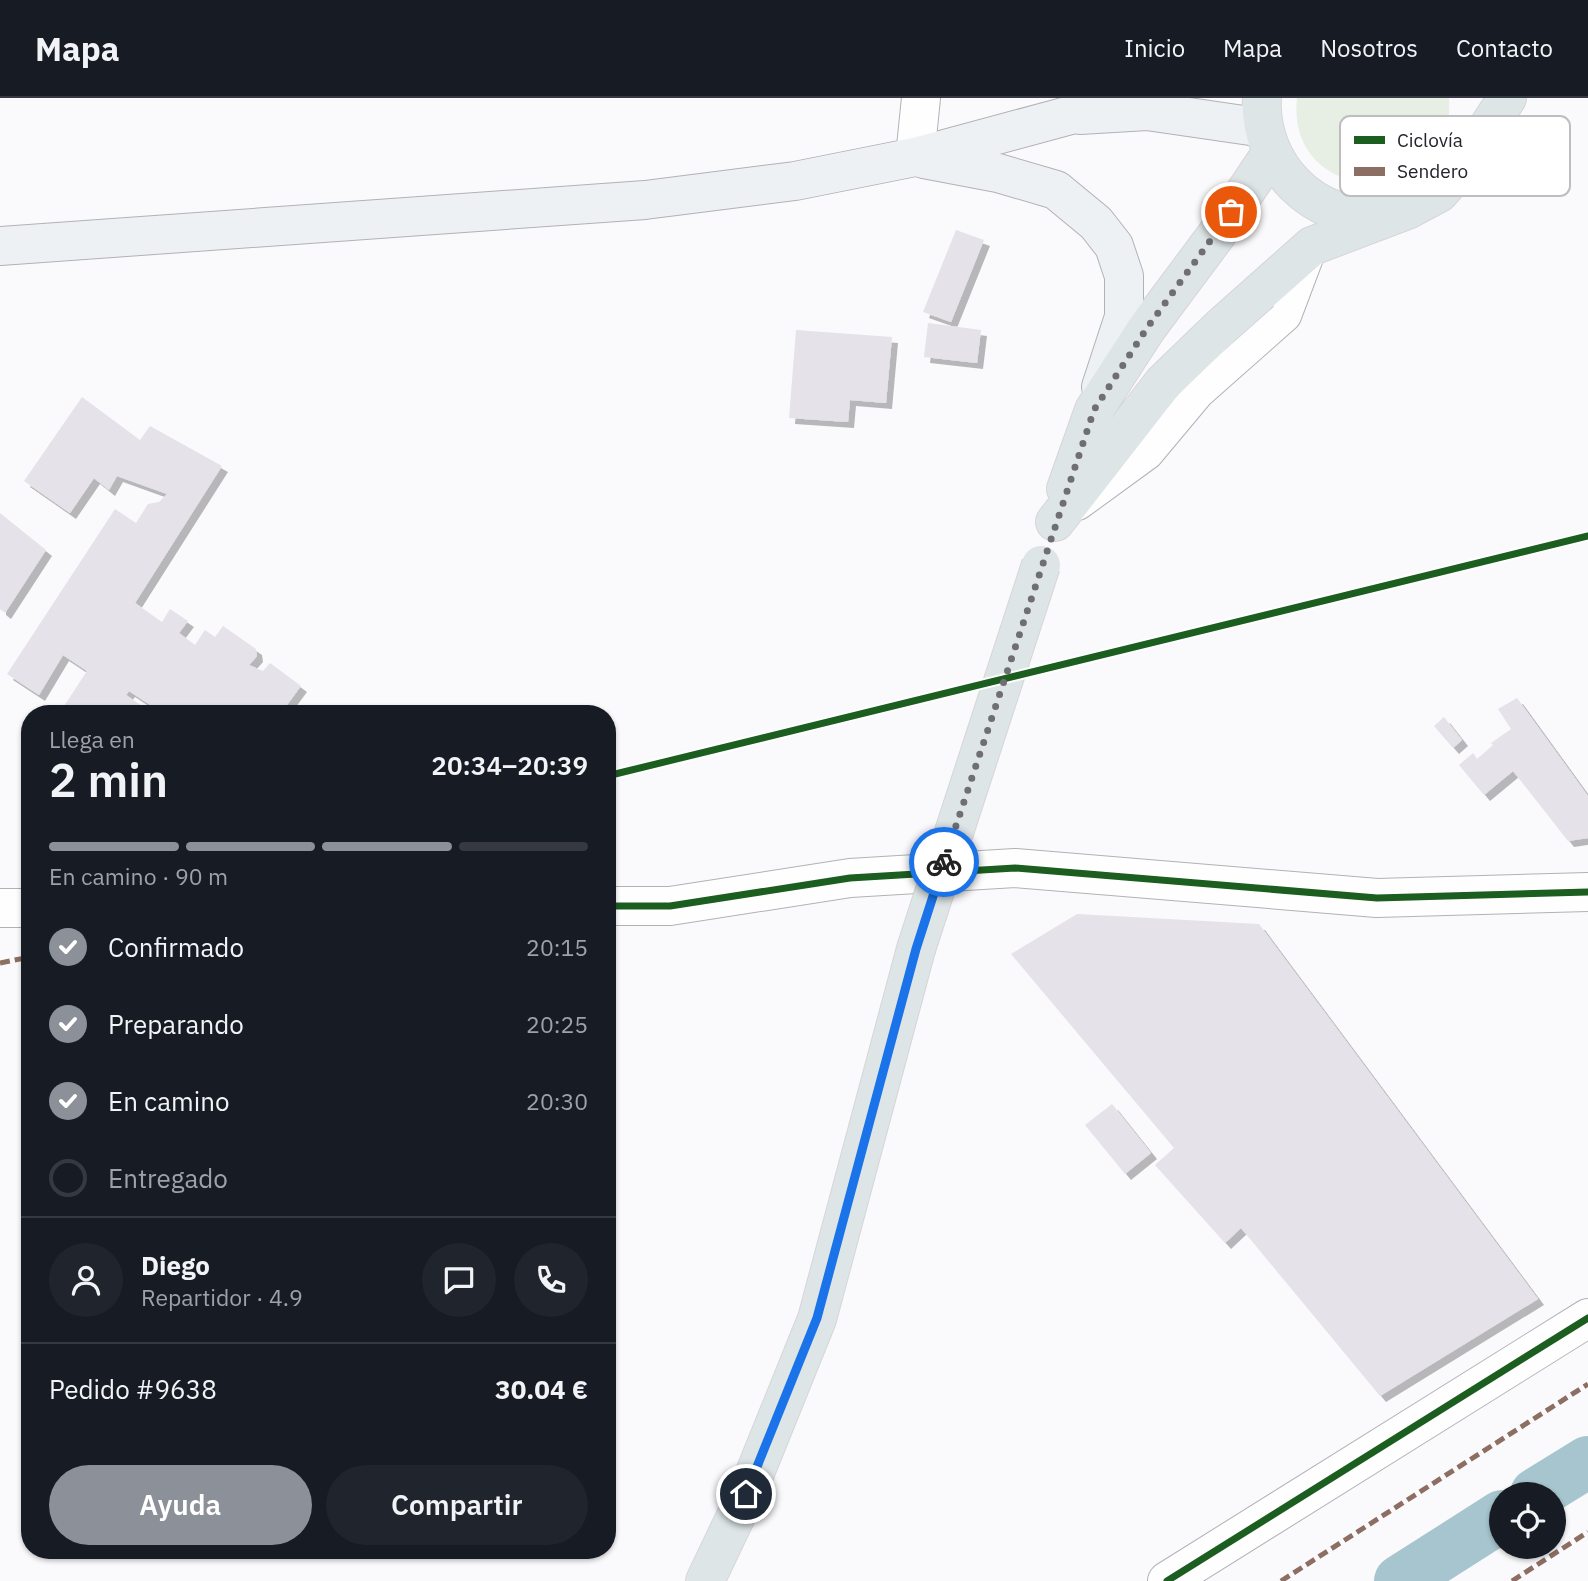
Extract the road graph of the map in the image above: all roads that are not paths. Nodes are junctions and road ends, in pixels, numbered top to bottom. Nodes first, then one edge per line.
1 (921, 98) edge
2 (1110, 98) edge
3 (1480, 98) edge
4 (1507, 98) edge
5 (1071, 115) junction
6 (1481, 116) edge
7 (1495, 116) edge
8 (1266, 126) edge
9 (915, 157) junction
10 (1434, 196) edge
11 (1391, 214) junction
12 (0, 246) edge
13 (1094, 410) junction
14 (1055, 522) junction
15 (1588, 892) edge
16 (616, 906) edge
17 (0, 908) edge
18 (21, 908) edge
19 (1588, 1318) edge
20 (705, 1581) edge
21 (1167, 1581) edge

1 - 9 street
2 - 5 main road
3 - 6 main road
4 - 7 main road
5 - 8 main road
5 - 9 main road
8 - 11 main road
8 - 13 main road
9 - 12 main road
9 - 13 main road
10 - 11 main road
11 - 14 main road
13 - 14 main road
14 - 20 main road, bridge
15 - 16 street
17 - 18 street
19 - 21 street

